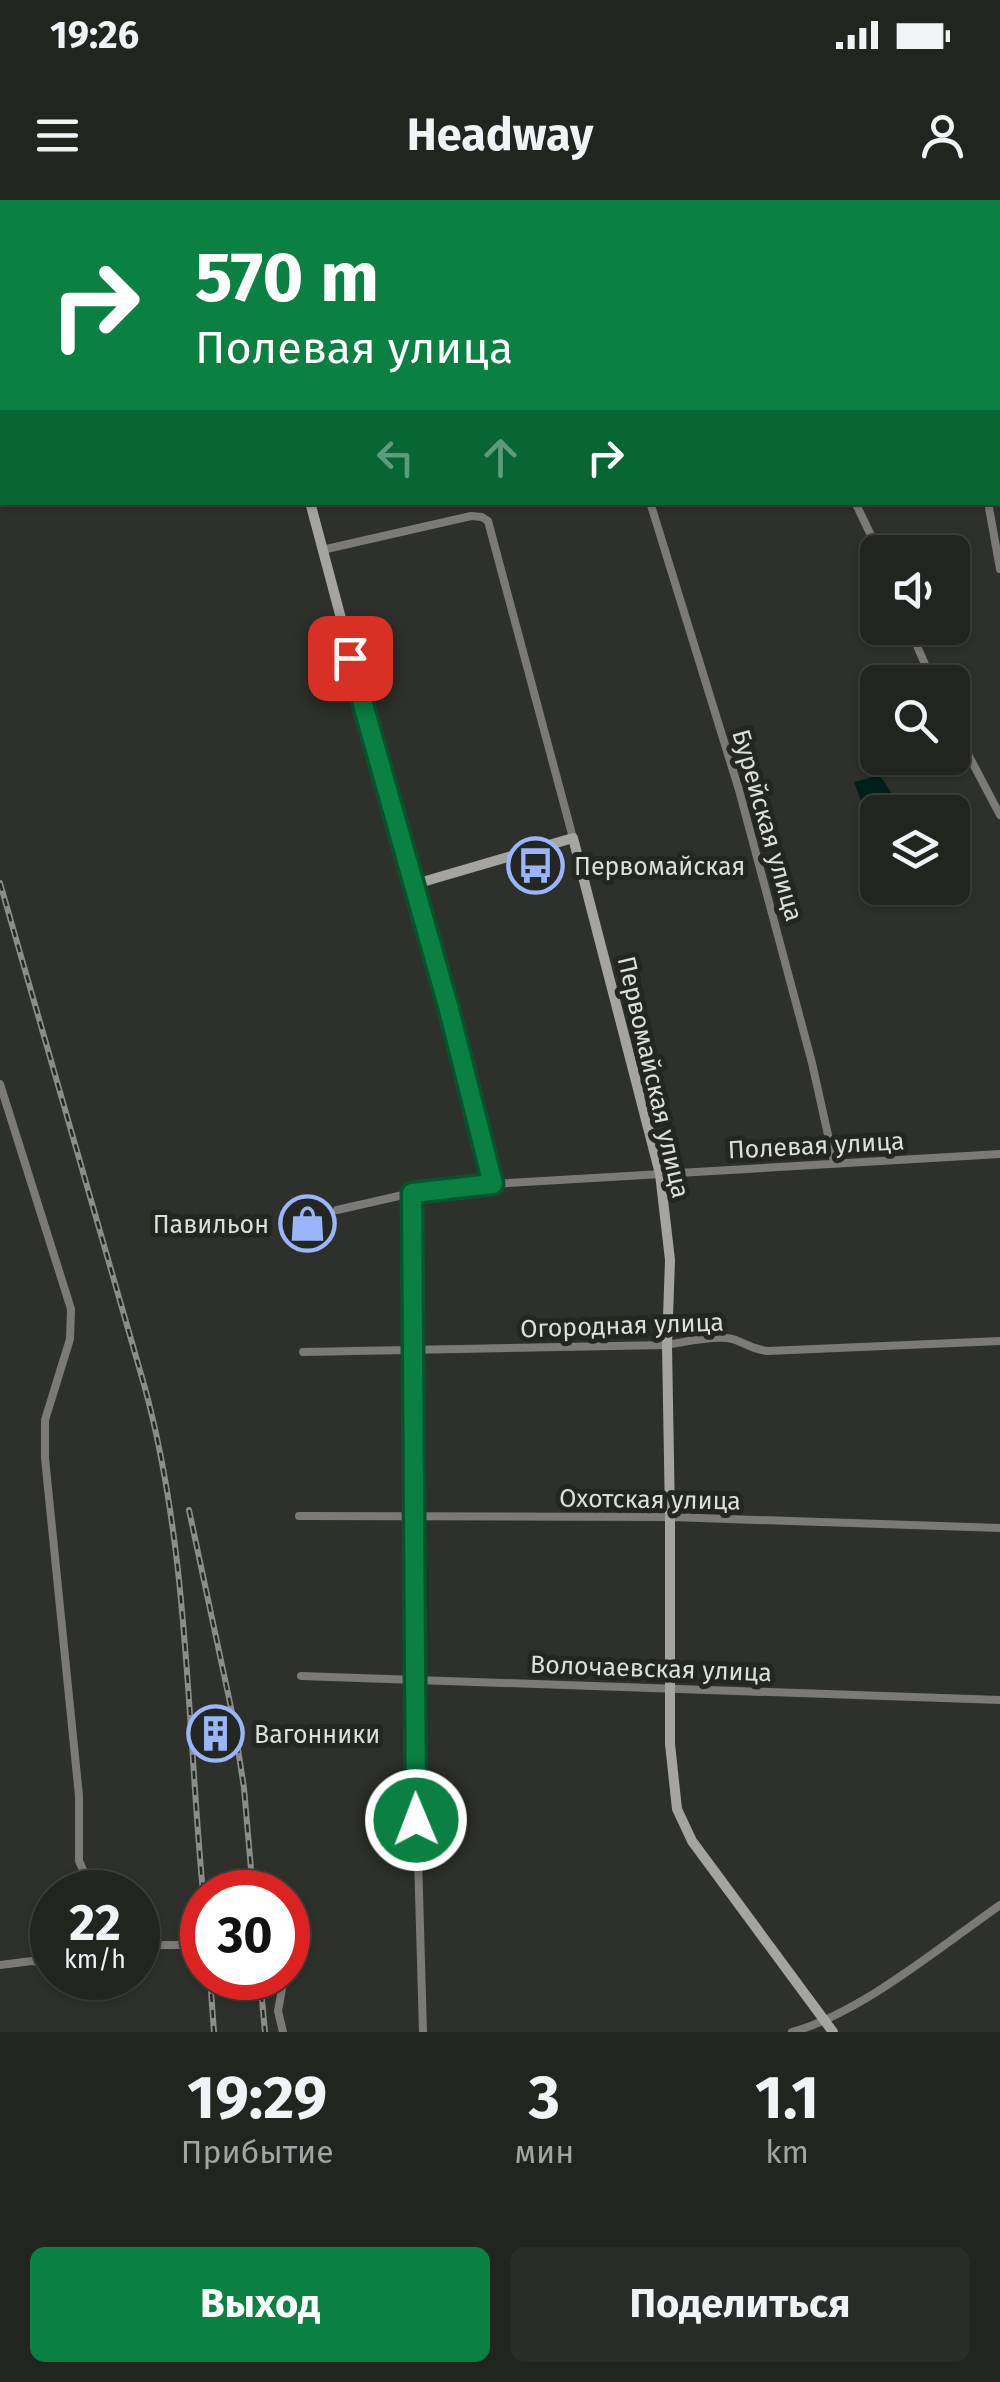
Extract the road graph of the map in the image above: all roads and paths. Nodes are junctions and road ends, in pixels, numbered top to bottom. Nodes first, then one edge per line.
1 (311, 505) edge
2 (651, 505) edge
3 (856, 505) edge
4 (989, 505) edge
5 (871, 535) edge
6 (322, 550) junction
7 (1000, 569) edge
8 (970, 758) edge
9 (1000, 814) edge
10 (573, 838) junction
11 (412, 885) junction
12 (0, 1084) edge
13 (1000, 1154) edge
14 (834, 1162) junction
15 (660, 1174) junction
16 (493, 1184) junction
17 (412, 1193) junction
18 (337, 1210) dead end
19 (1000, 1341) edge
20 (666, 1344) junction
21 (304, 1352) dead end
22 (413, 1352) junction
23 (299, 1516) dead end
24 (670, 1517) junction
25 (412, 1518) junction
26 (1000, 1528) edge
27 (301, 1676) dead end
28 (413, 1682) junction
29 (670, 1687) junction
30 (1000, 1700) edge
31 (82, 1870) edge
32 (1000, 1906) edge
33 (30, 1961) edge
34 (0, 1965) edge
35 (280, 2000) edge
36 (825, 2021) junction
37 (282, 2032) edge
38 (423, 2032) edge
39 (792, 2032) edge
40 (833, 2032) edge

1 - 6 main road
2 - 14 street, Бурейская улица
3 - 5 street
4 - 7 street
6 - 10 street, Первомайская улица
6 - 11 main road
8 - 9 street
10 - 11 main road
10 - 15 main road, Первомайская улица
11 - 16 street
12 - 31 street
13 - 14 street, Полевая улица
14 - 15 street, Полевая улица
15 - 16 street, Полевая улица
15 - 20 main road, Первомайская улица
16 - 17 street, Полевая улица
17 - 18 street, Полевая улица
17 - 22 street
19 - 20 street, Огородная улица
20 - 22 street, Огородная улица
20 - 24 main road, Первомайская улица
21 - 22 street, Огородная улица
22 - 25 street
23 - 25 street, Охотская улица
24 - 25 street, Охотская улица
24 - 26 street, Охотская улица
24 - 29 main road, Первомайская улица
25 - 28 street
27 - 28 street, Волочаевская улица
28 - 29 street, Волочаевская улица
28 - 38 street
29 - 30 street, Волочаевская улица
29 - 36 main road, Первомайская улица
32 - 36 street
33 - 34 street
35 - 37 street
36 - 39 street
36 - 40 main road, Первомайская улица

